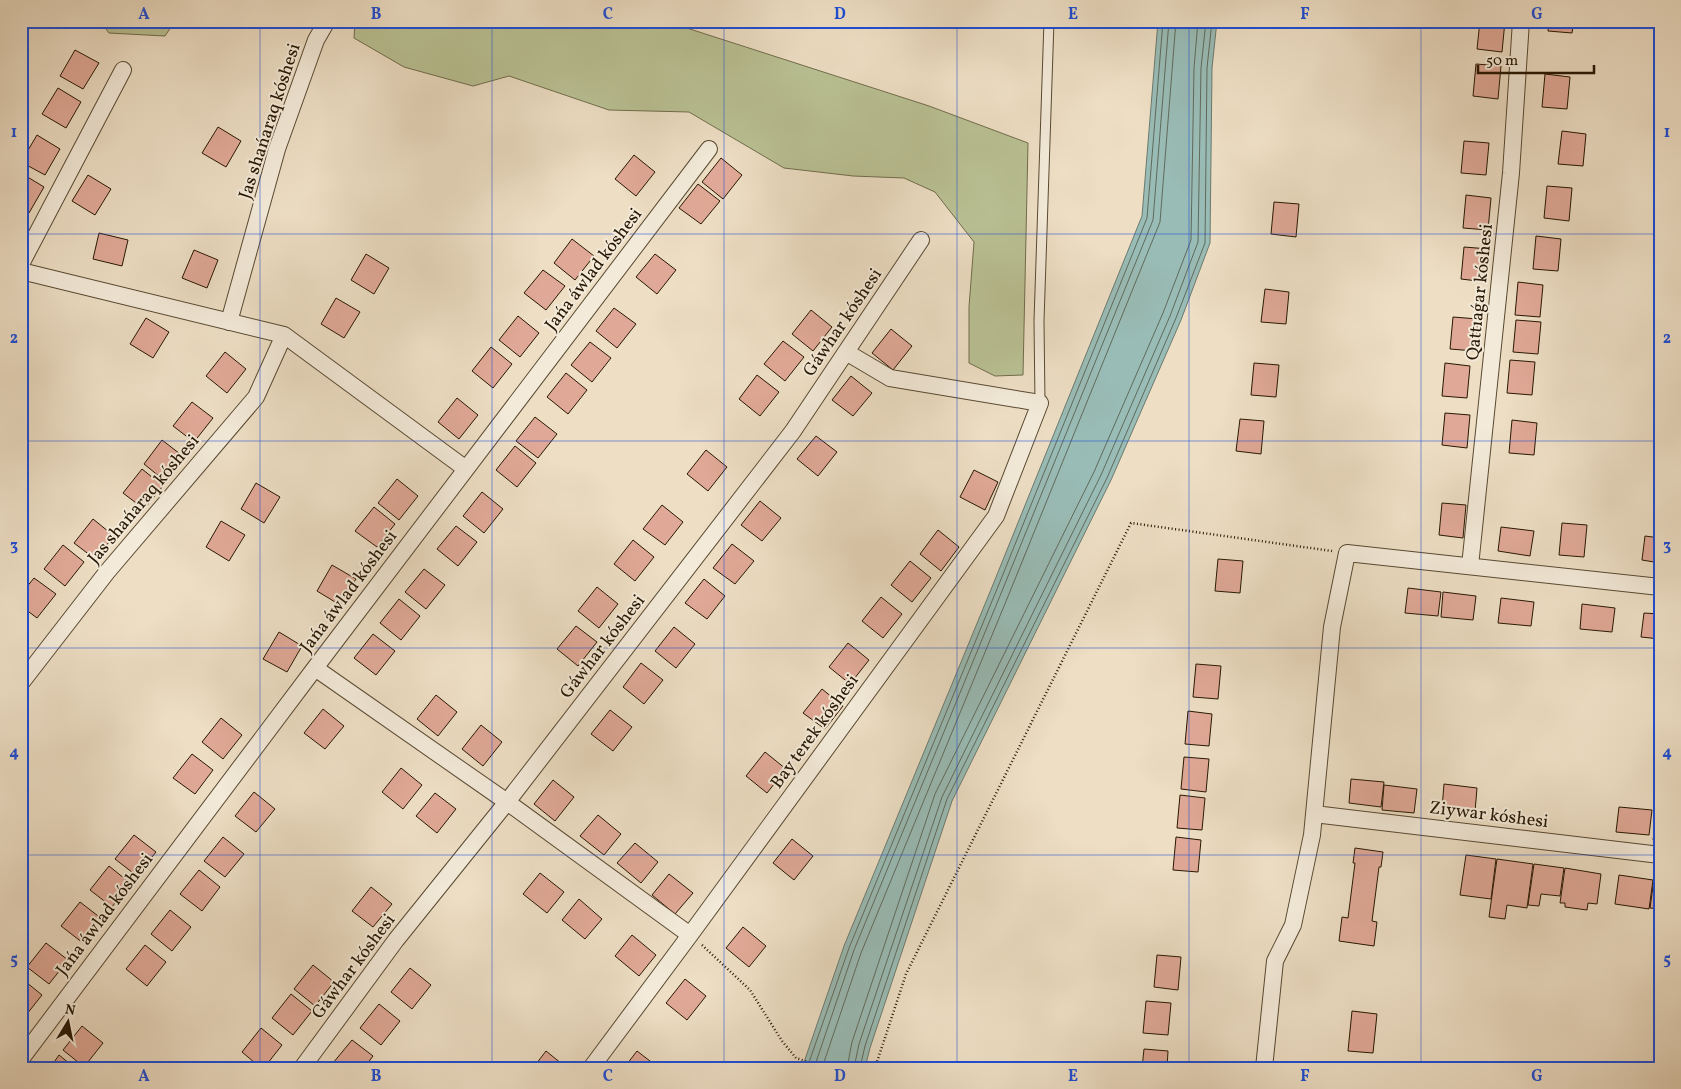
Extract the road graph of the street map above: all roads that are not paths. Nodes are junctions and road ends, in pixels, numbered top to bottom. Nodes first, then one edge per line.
1 (327, 21) edge
2 (1049, 21) edge
3 (1520, 21) edge
4 (123, 70) dead end
5 (709, 149) dead end
6 (921, 240) dead end
7 (21, 264) edge
8 (21, 271) edge
9 (229, 322) junction
10 (284, 335) junction
11 (846, 352) junction
12 (1040, 403) junction
13 (466, 469) junction
14 (1470, 566) junction
15 (1660, 587) edge
16 (314, 668) junction
17 (21, 682) edge
18 (507, 802) junction
19 (1314, 814) junction
20 (1660, 855) edge
21 (690, 935) junction
22 (24, 1051) edge
23 (302, 1068) edge
24 (591, 1068) edge
25 (1264, 1068) edge

1 - 9 street, Jas shańaraq kóshesi
2 - 12 lane
3 - 14 street, Qattıaǵar kóshesi
4 - 7 street
5 - 13 street, Jańa áwlad kóshesi
6 - 11 street, Gáwhar kóshesi
8 - 9 street
9 - 10 street
10 - 13 street
10 - 17 street, Jas shańaraq kóshesi
11 - 12 street
11 - 18 street, Gáwhar kóshesi
12 - 21 street, Bay terek kóshesi
13 - 16 street, Jańa áwlad kóshesi
14 - 15 street
14 - 19 street
16 - 18 street
16 - 22 street, Jańa áwlad kóshesi
18 - 21 street
18 - 23 street, Gáwhar kóshesi
19 - 20 street, Ziywar kóshesi
19 - 25 street
21 - 24 street, Bay terek kóshesi

